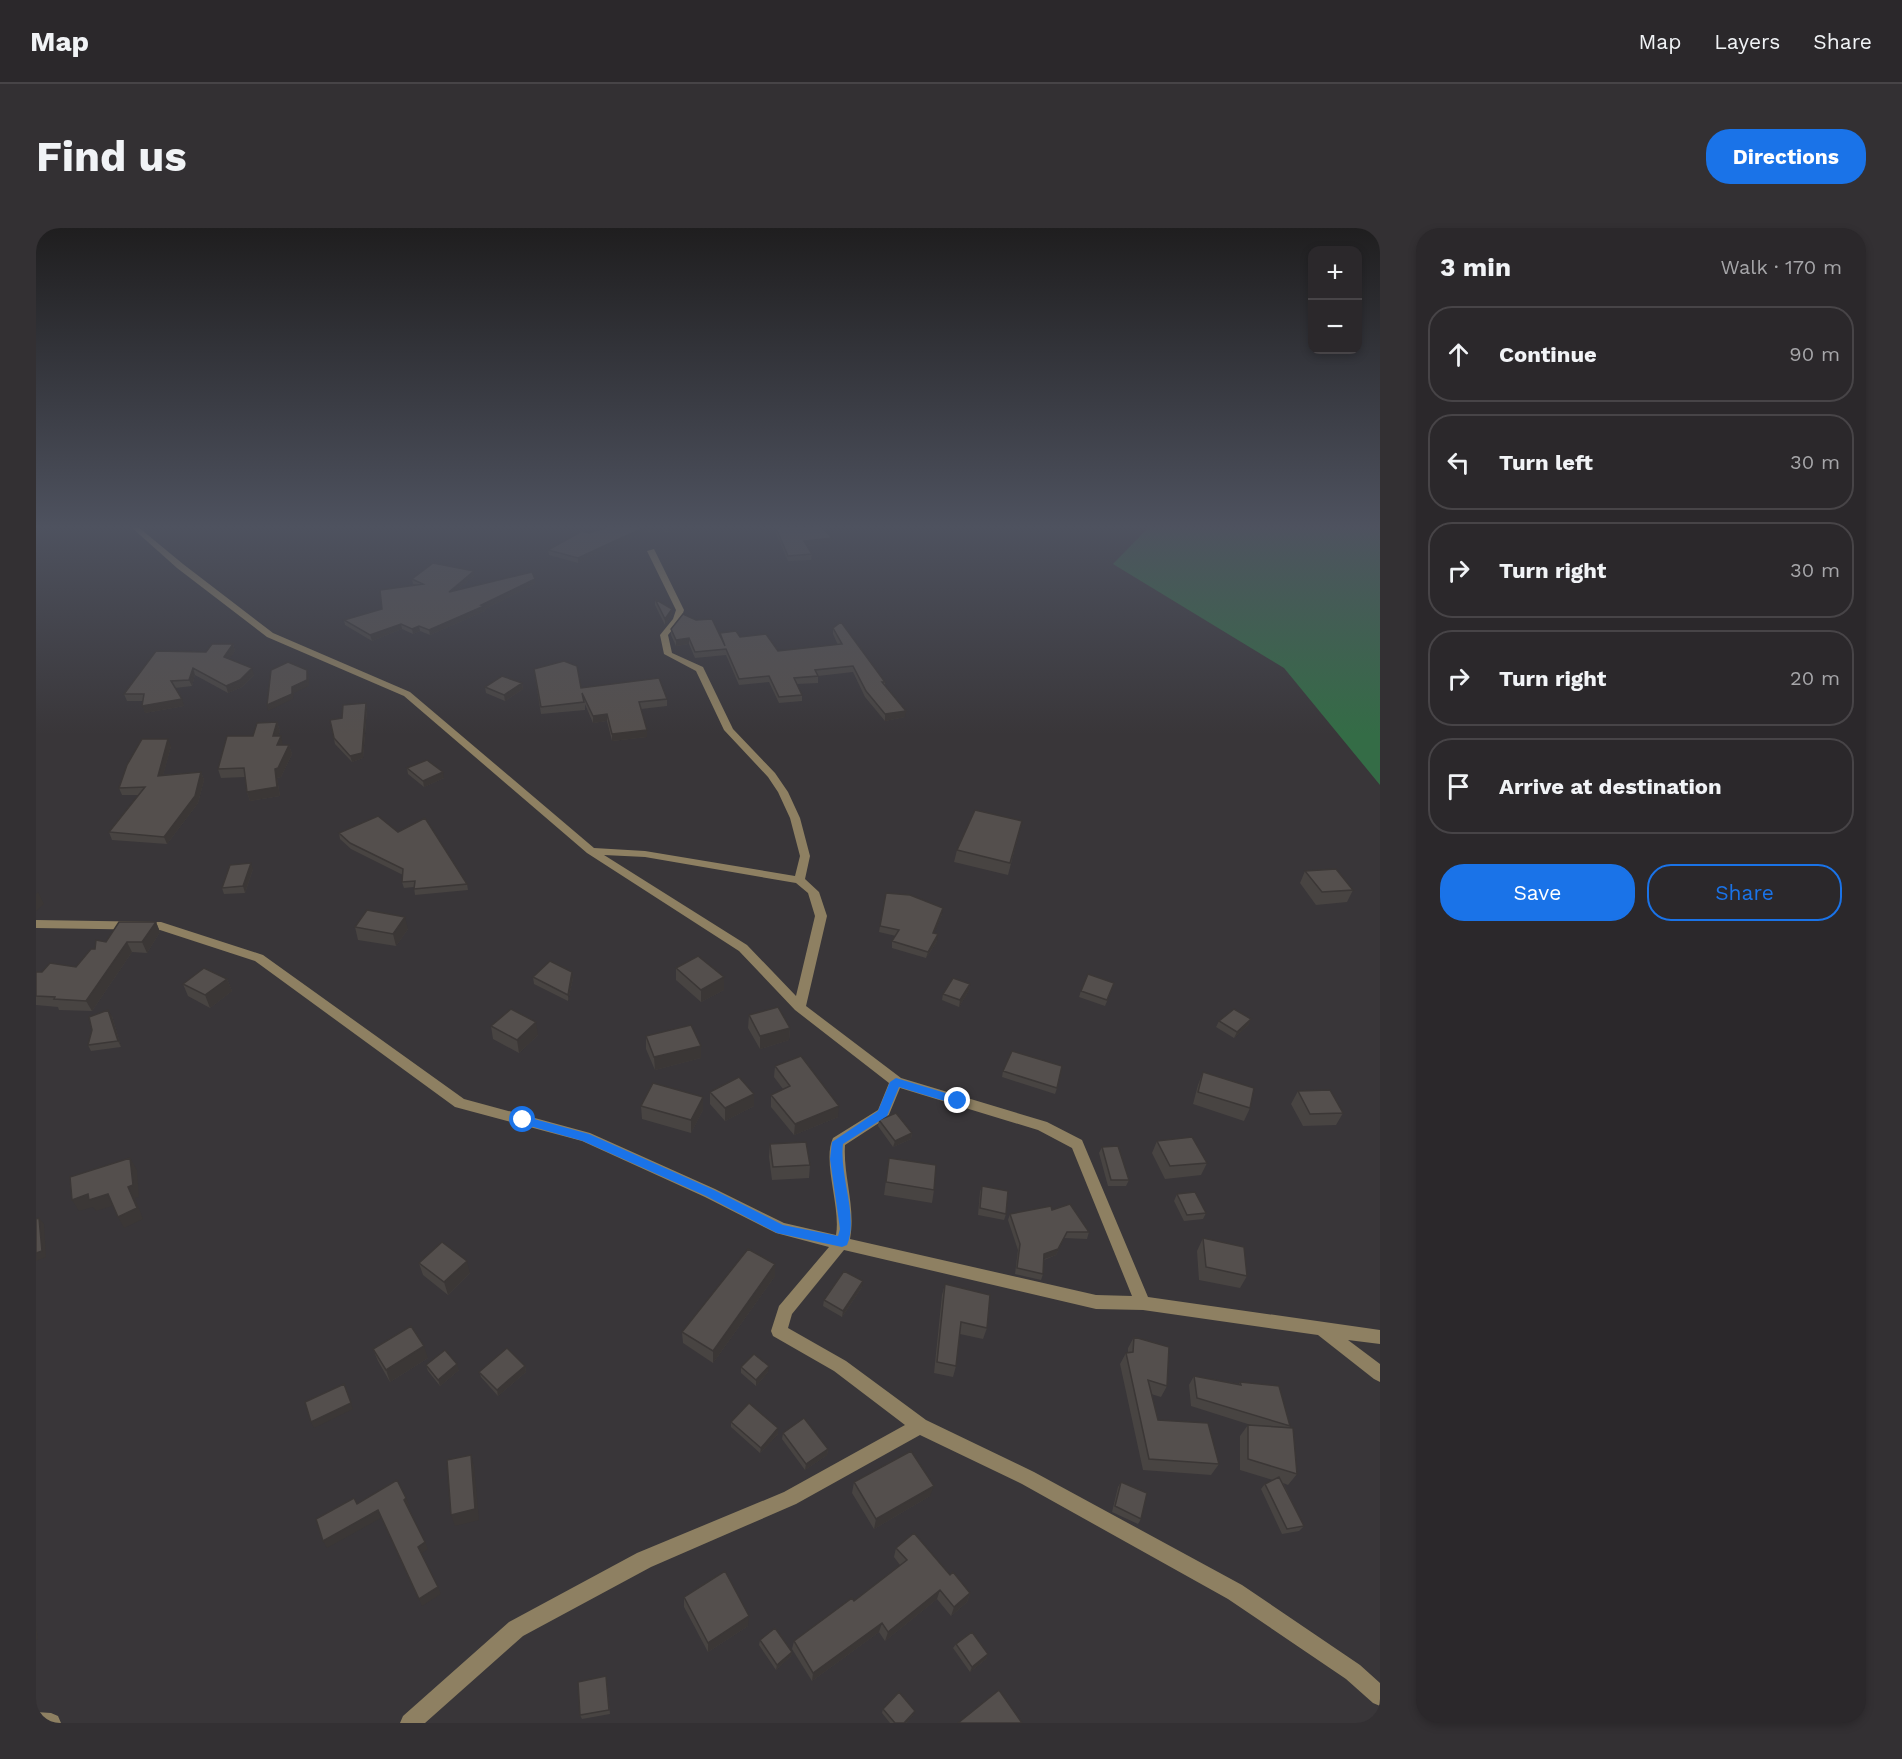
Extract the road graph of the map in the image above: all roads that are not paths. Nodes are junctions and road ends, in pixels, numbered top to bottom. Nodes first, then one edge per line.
1 (219, 596) edge
2 (671, 596) edge
3 (591, 851) junction
4 (799, 880) junction
5 (36, 924) edge
6 (799, 1007) junction
7 (896, 1082) junction
8 (842, 1242) junction
9 (1143, 1303) junction
10 (1321, 1329) junction
11 (1380, 1337) edge
12 (1380, 1374) edge
13 (920, 1426) junction
14 (1380, 1696) edge
15 (36, 1722) edge
16 (51, 1723) edge
17 (410, 1723) edge

1 - 3 street
2 - 4 street
3 - 4 street
3 - 6 street
4 - 6 street
5 - 8 street
6 - 7 street
7 - 8 street
7 - 9 street
8 - 9 street
8 - 13 street
9 - 10 street
10 - 11 street
10 - 12 street
13 - 14 street
13 - 17 street
15 - 16 street

